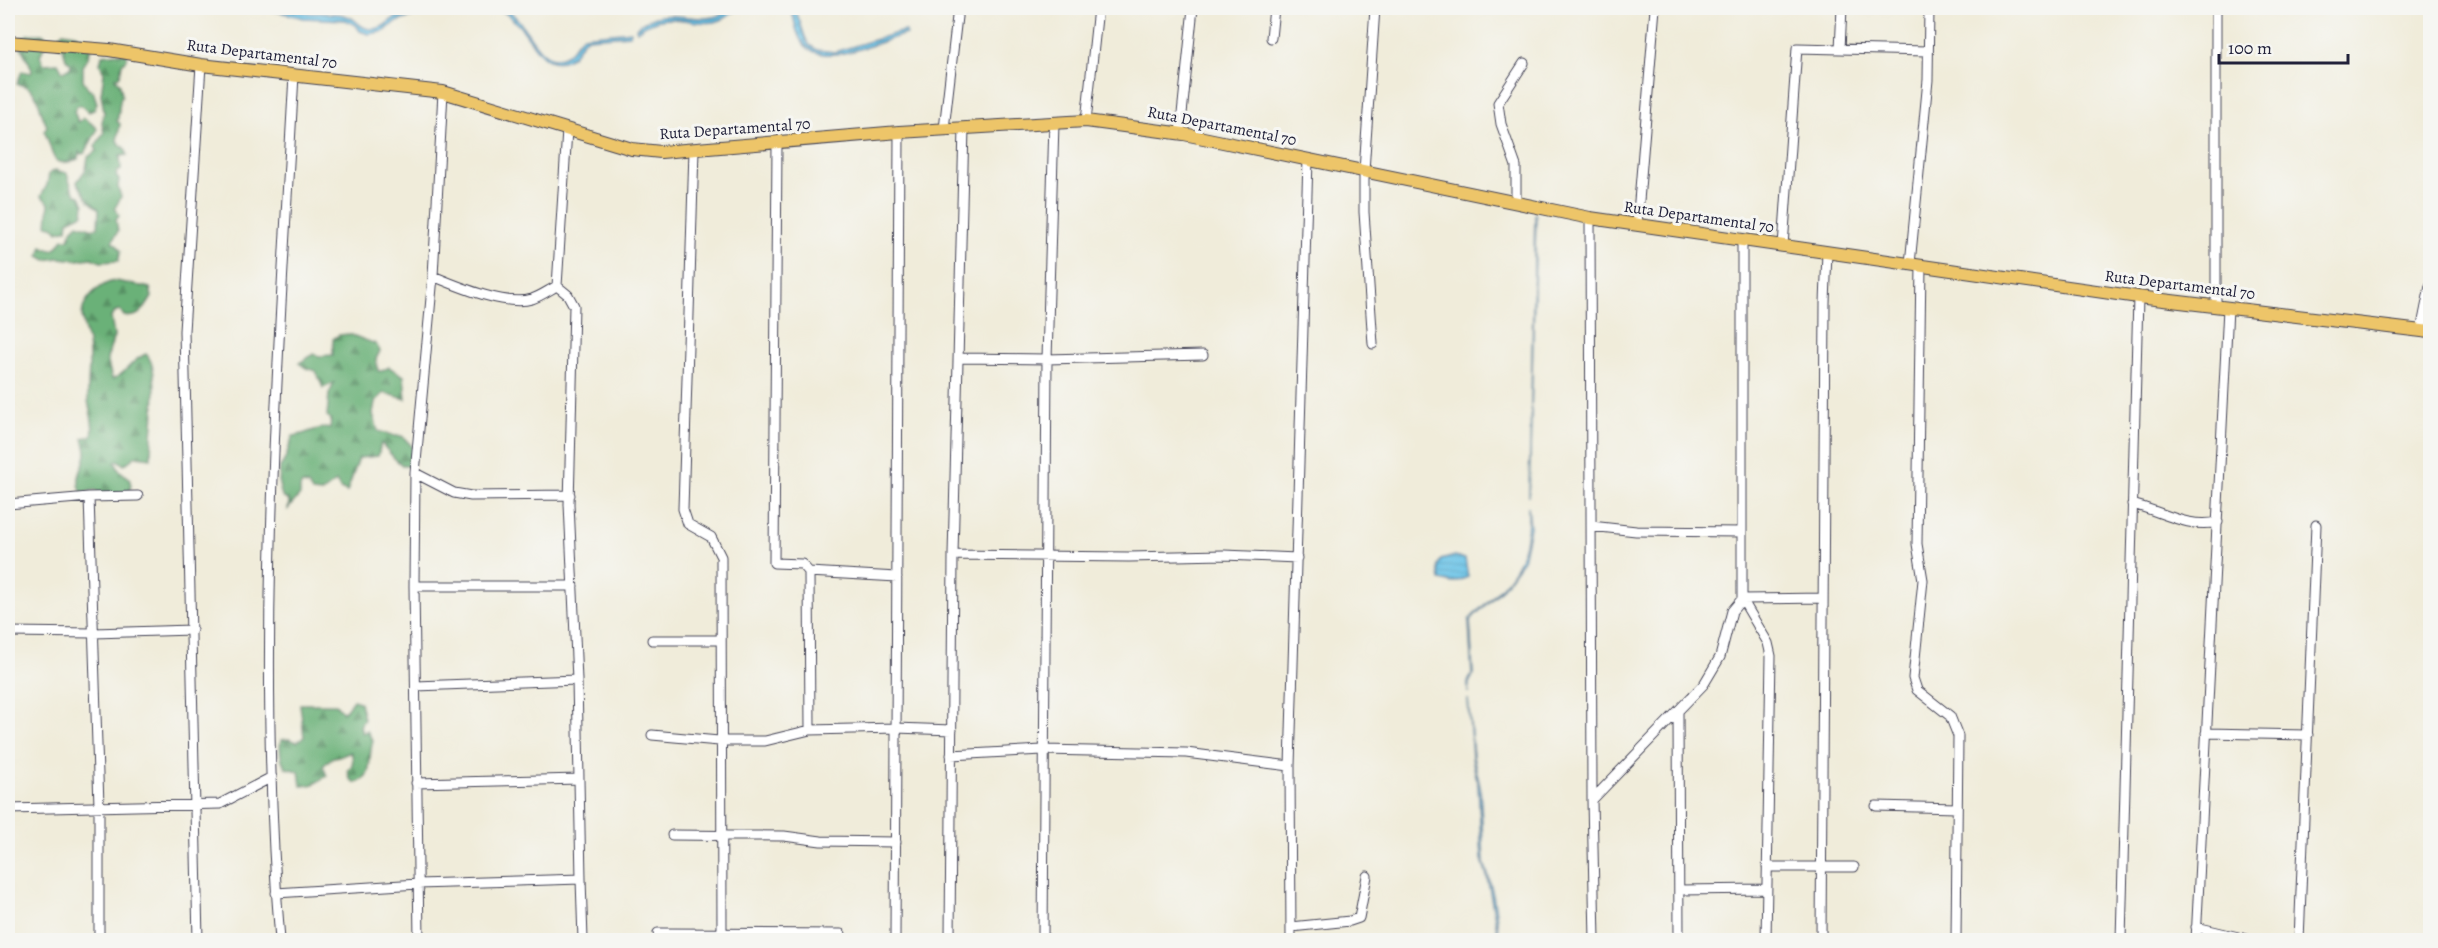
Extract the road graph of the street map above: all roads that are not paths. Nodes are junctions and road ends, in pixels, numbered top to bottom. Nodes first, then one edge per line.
1 (958, 8) edge
2 (1098, 8) edge
3 (1193, 8) edge
4 (1274, 8) edge
5 (1375, 8) edge
6 (1655, 8) edge
7 (1842, 8) edge
8 (1929, 8) edge
9 (2216, 8) edge
10 (1271, 38) dead end
11 (8, 42) edge
12 (1840, 49) junction
13 (1927, 51) junction
14 (1524, 63) dead end
15 (201, 65) junction
16 (294, 75) junction
17 (443, 92) junction
18 (1086, 121) junction
19 (1054, 123) junction
20 (964, 128) junction
21 (944, 129) junction
22 (567, 130) junction
23 (899, 132) junction
24 (1180, 134) junction
25 (777, 143) junction
26 (694, 150) junction
27 (1308, 159) junction
28 (1364, 171) junction
29 (1516, 202) junction
30 (1590, 218) junction
31 (1637, 225) junction
32 (1742, 240) junction
33 (1783, 246) junction
34 (1827, 252) junction
35 (1916, 265) junction
36 (433, 276) junction
37 (557, 286) junction
38 (2430, 286) edge
39 (2138, 297) junction
40 (2222, 307) junction
41 (2426, 331) edge
42 (1373, 344) dead end
43 (1203, 355) dead end
44 (958, 358) junction
45 (1047, 359) junction
46 (415, 473) junction
47 (570, 495) junction
48 (88, 496) junction
49 (138, 496) dead end
50 (8, 504) edge
51 (2132, 504) junction
52 (2217, 522) junction
53 (2316, 525) dead end
54 (1591, 526) junction
55 (1742, 532) junction
56 (953, 555) junction
57 (1045, 556) junction
58 (1298, 558) junction
59 (808, 572) junction
60 (897, 577) junction
61 (414, 586) junction
62 (573, 586) junction
63 (1823, 598) junction
64 (1742, 599) junction
65 (192, 630) junction
66 (8, 632) edge
67 (94, 633) junction
68 (652, 640) dead end
69 (720, 640) junction
70 (576, 680) junction
71 (416, 686) junction
72 (1678, 713) junction
73 (896, 728) junction
74 (810, 730) junction
75 (952, 730) junction
76 (2206, 733) junction
77 (652, 735) dead end
78 (2308, 735) junction
79 (719, 741) junction
80 (1043, 750) junction
81 (951, 754) junction
82 (1290, 766) junction
83 (272, 777) junction
84 (579, 779) junction
85 (416, 783) junction
86 (1592, 800) junction
87 (99, 806) junction
88 (193, 806) junction
89 (1876, 806) dead end
90 (8, 808) edge
91 (1957, 808) junction
92 (672, 835) dead end
93 (720, 836) junction
94 (896, 842) junction
95 (1767, 867) junction
96 (1822, 867) junction
97 (1854, 867) dead end
98 (1367, 876) dead end
99 (581, 879) junction
100 (418, 884) junction
101 (1766, 889) junction
102 (1679, 890) junction
103 (276, 893) junction
104 (1291, 927) junction
105 (2196, 927) junction
106 (658, 933) dead end
107 (841, 934) dead end
108 (722, 937) edge
109 (99, 940) edge
110 (198, 940) edge
111 (280, 940) edge
112 (419, 940) edge
113 (583, 940) edge
114 (896, 940) edge
115 (950, 940) edge
116 (1043, 940) edge
117 (1291, 940) edge
118 (1595, 940) edge
119 (1679, 940) edge
120 (1766, 940) edge
121 (1821, 940) edge
122 (1956, 940) edge
123 (2121, 940) edge
124 (2196, 940) edge
125 (2251, 940) edge
126 (2300, 940) edge

1 - 21 street
2 - 18 street
3 - 24 street
4 - 10 street
5 - 28 street
6 - 31 street
7 - 12 street
8 - 13 street
9 - 40 street
11 - 15 main road, Ruta Departamental 70
12 - 13 street
12 - 33 street
13 - 35 street
14 - 29 street
15 - 16 main road, Ruta Departamental 70
15 - 65 street
16 - 17 main road, Ruta Departamental 70
16 - 83 street
17 - 22 main road, Ruta Departamental 70
17 - 36 street
18 - 19 main road, Ruta Departamental 70
18 - 24 main road, Ruta Departamental 70
19 - 20 main road, Ruta Departamental 70
19 - 45 street
20 - 21 main road, Ruta Departamental 70
20 - 44 street
21 - 23 main road, Ruta Departamental 70
22 - 26 main road, Ruta Departamental 70
22 - 37 street
23 - 25 main road, Ruta Departamental 70
23 - 60 street
24 - 27 main road, Ruta Departamental 70
25 - 26 main road, Ruta Departamental 70
25 - 59 street
26 - 69 street
27 - 28 main road, Ruta Departamental 70
27 - 58 street
28 - 29 main road, Ruta Departamental 70
28 - 42 street
29 - 30 main road, Ruta Departamental 70
30 - 31 main road, Ruta Departamental 70
30 - 54 street
31 - 32 main road, Ruta Departamental 70
32 - 33 main road, Ruta Departamental 70
32 - 55 street
33 - 34 main road, Ruta Departamental 70
34 - 35 main road, Ruta Departamental 70
34 - 63 street
35 - 39 main road, Ruta Departamental 70
35 - 91 street
36 - 37 street
36 - 46 street
37 - 47 street
38 - 41 street
39 - 40 main road, Ruta Departamental 70
39 - 51 street
40 - 41 main road, Ruta Departamental 70
40 - 52 street
43 - 45 street
44 - 45 street
44 - 56 street
45 - 57 street
46 - 47 street
46 - 61 street
47 - 62 street
48 - 49 street
48 - 50 street
48 - 67 street
51 - 52 street
51 - 123 street
52 - 76 street
53 - 78 street
54 - 55 street
54 - 86 street
55 - 64 street
56 - 57 street
56 - 75 street
57 - 58 street
57 - 80 street
58 - 82 street
59 - 60 street
59 - 74 street
60 - 73 street
61 - 62 street
61 - 71 street
62 - 70 street
63 - 64 street
63 - 96 street
64 - 72 street
64 - 95 street
65 - 67 street
65 - 88 street
66 - 67 street
67 - 87 street
68 - 69 street
69 - 79 street
70 - 71 street
70 - 84 street
71 - 85 street
72 - 86 street
72 - 102 street
73 - 74 street
73 - 75 street
73 - 94 street
74 - 79 street
75 - 81 street
76 - 78 street
76 - 105 street
77 - 79 street
78 - 126 street
79 - 93 street
80 - 81 street
80 - 82 street
80 - 116 street
81 - 115 street
82 - 104 street
83 - 88 street
83 - 103 street
84 - 85 street
84 - 99 street
85 - 100 street
86 - 118 street
87 - 88 street
87 - 90 street
87 - 109 street
88 - 110 street
89 - 91 street
91 - 122 street
92 - 93 street
93 - 94 street
93 - 108 street
94 - 114 street
95 - 96 street
95 - 101 street
96 - 97 street
96 - 121 street
98 - 104 street
99 - 100 street
99 - 113 street
100 - 103 street
100 - 112 street
101 - 102 street
101 - 120 street
102 - 119 street
103 - 111 street
104 - 117 street
105 - 124 street
105 - 125 street
106 - 108 street
107 - 108 street

